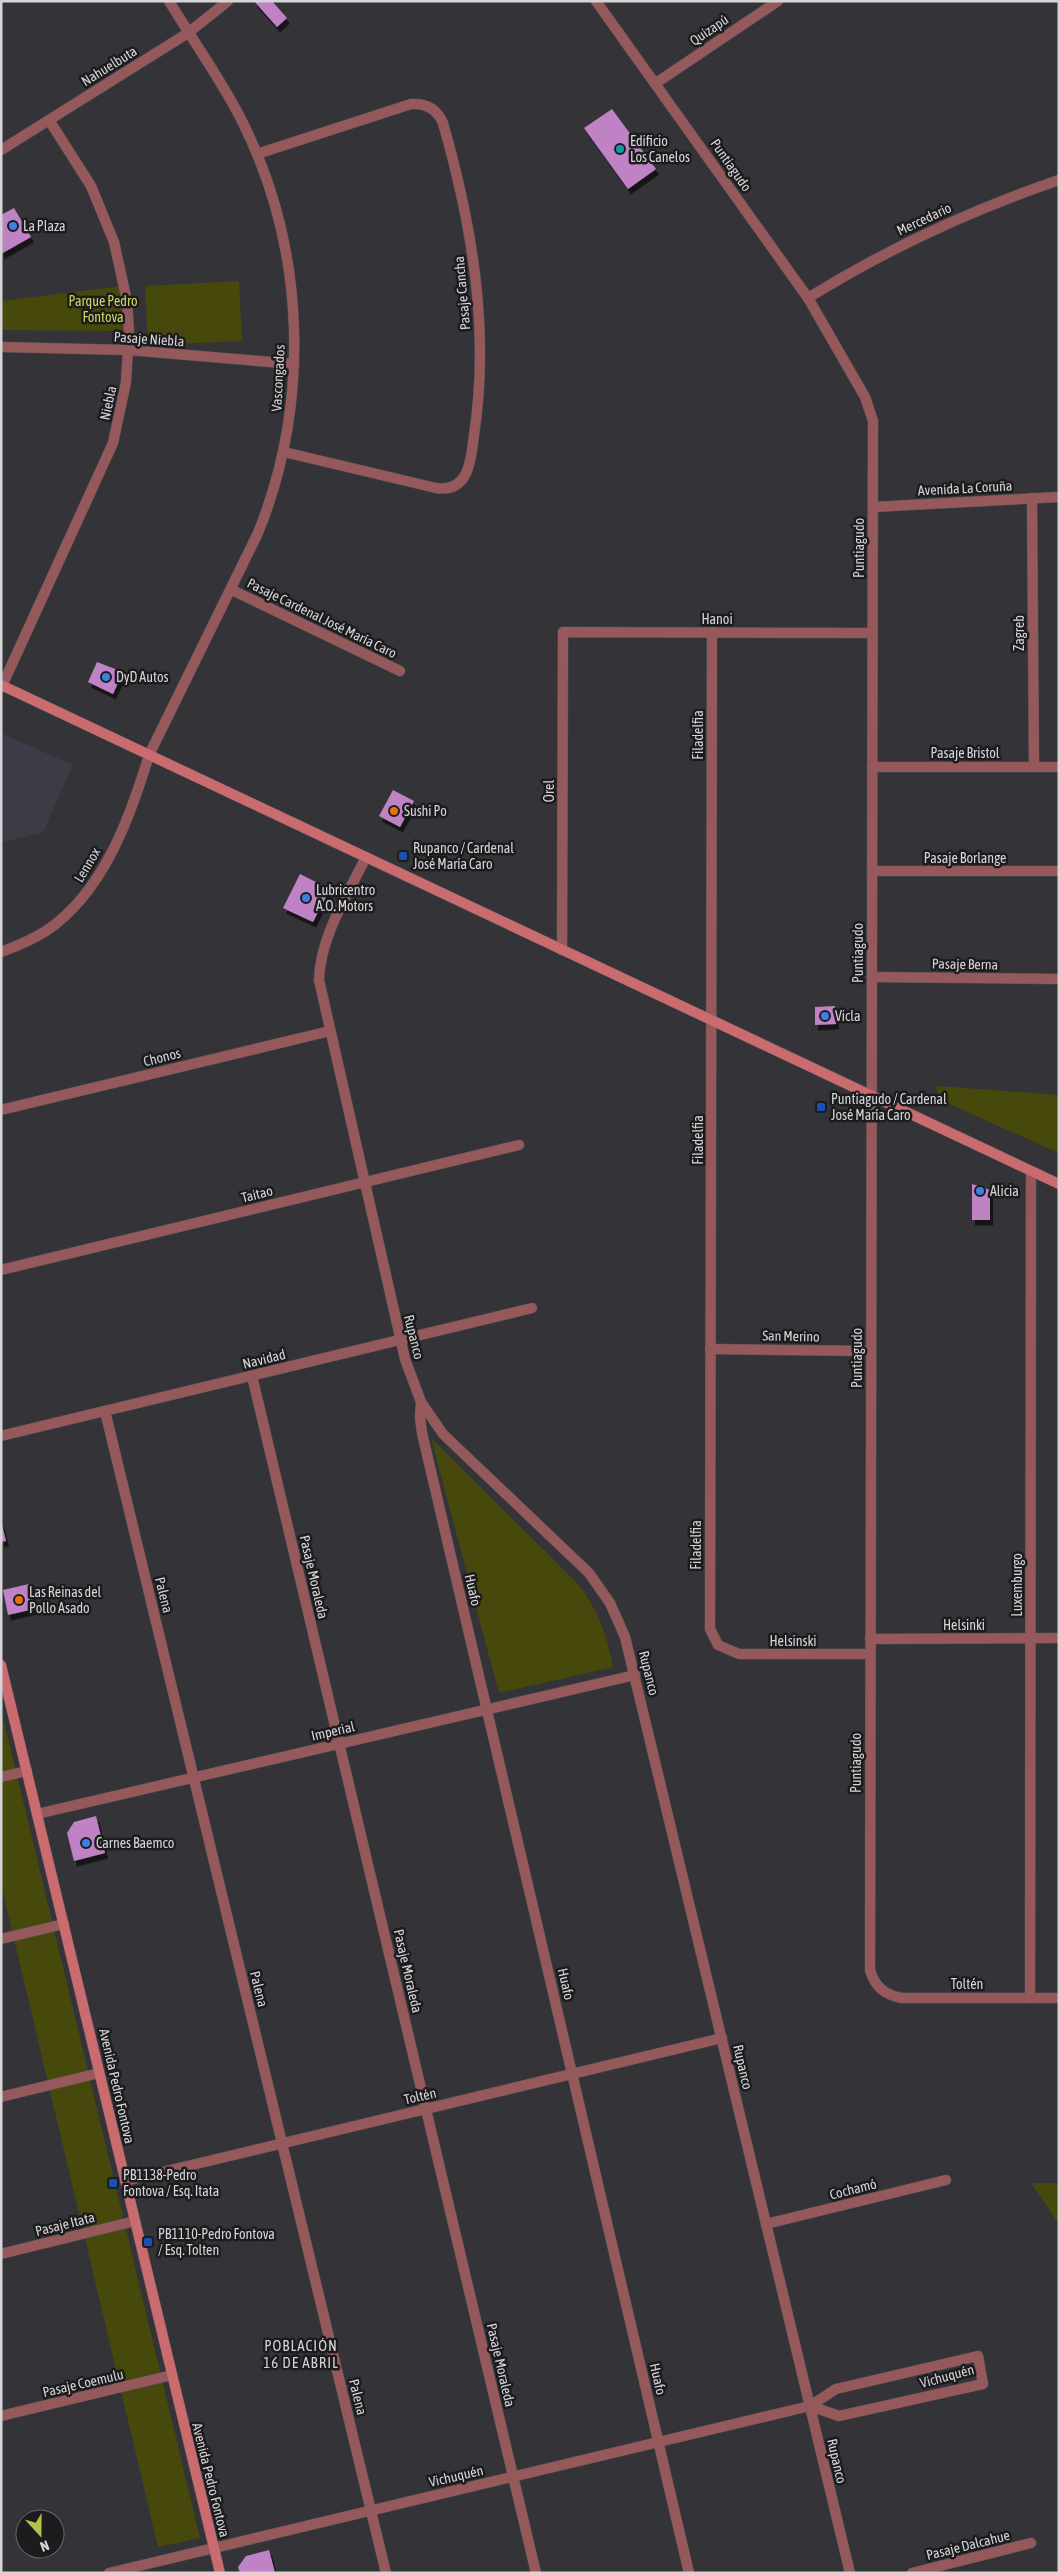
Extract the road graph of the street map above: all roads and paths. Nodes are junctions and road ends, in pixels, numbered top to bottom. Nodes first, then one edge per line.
1 (169, 1) edge
2 (228, 1) edge
3 (596, 1) edge
4 (778, 1) edge
5 (188, 33) junction
6 (656, 83) junction
7 (48, 120) junction
8 (1, 150) edge
9 (257, 154) junction
10 (1059, 180) edge
11 (808, 298) junction
12 (1, 347) edge
13 (128, 350) junction
14 (294, 364) junction
15 (284, 452) junction
16 (1059, 497) edge
17 (1032, 498) junction
18 (873, 507) junction
19 (232, 590) junction
20 (563, 632) joint
21 (712, 632) junction
22 (872, 632) junction
23 (400, 671) dead end
24 (2, 686) edge
25 (150, 755) junction
26 (872, 767) junction
27 (1034, 767) junction
28 (1059, 767) edge
29 (366, 857) junction
30 (1059, 871) edge
31 (872, 872) junction
32 (562, 950) junction
33 (1, 952) edge
34 (872, 977) junction
35 (1059, 979) edge
36 (711, 1020) junction
37 (330, 1031) junction
38 (872, 1096) junction
39 (1, 1110) edge
40 (519, 1145) dead end
41 (1031, 1171) junction
42 (365, 1182) junction
43 (1059, 1184) edge
44 (1, 1270) edge
45 (532, 1308) dead end
46 (400, 1340) junction
47 (710, 1349) junction
48 (871, 1351) junction
49 (252, 1376) junction
50 (421, 1402) junction
51 (105, 1411) junction
52 (1, 1436) edge
53 (1030, 1638) junction
54 (1059, 1638) edge
55 (870, 1639) junction
56 (718, 1645) joint
57 (870, 1654) junction
58 (1, 1665) edge
59 (635, 1676) junction
60 (487, 1710) junction
61 (339, 1744) junction
62 (26, 1771) junction
63 (1, 1777) edge
64 (194, 1777) junction
65 (37, 1814) junction
66 (64, 1924) junction
67 (1, 1939) edge
68 (878, 1987) joint
69 (1030, 1998) junction
70 (1059, 1998) edge
71 (722, 2038) junction
72 (100, 2073) junction
73 (572, 2074) junction
74 (1, 2096) edge
75 (426, 2109) junction
76 (282, 2143) junction
77 (946, 2180) dead end
78 (125, 2181) junction
79 (135, 2221) junction
80 (766, 2224) junction
81 (1, 2254) edge
82 (172, 2376) junction
83 (810, 2406) junction
84 (1, 2416) edge
85 (658, 2442) junction
86 (514, 2476) junction
87 (371, 2510) junction
88 (1031, 2543) dead end
89 (214, 2548) junction
90 (109, 2573) edge
91 (220, 2573) edge
92 (386, 2573) edge
93 (536, 2573) edge
94 (689, 2573) edge
95 (850, 2573) edge
96 (912, 2573) edge

1 - 5 street, Vascongados
2 - 5 street, Nahuelbuta
3 - 6 street, Puntiagudo
4 - 6 street, Quizapú
5 - 7 street, Nahuelbuta
5 - 9 street, Vascongados
6 - 11 street, Puntiagudo
7 - 8 street, Nahuelbuta
7 - 13 street, Niebla
9 - 14 street, Vascongados
9 - 15 street, Pasaje Cancha
10 - 11 street, Mercedario
11 - 18 street, Puntiagudo
12 - 13 street, Pasaje Niebla
13 - 14 street, Pasaje Niebla
13 - 24 street, Niebla
14 - 15 street, Vascongados
15 - 19 street, Vascongados
16 - 17 street, Avenida La Coruña
17 - 18 street, Avenida La Coruña
17 - 27 street, Zagreb
18 - 22 street, Puntiagudo
19 - 23 street, Pasaje Cardenal José María Caro
19 - 25 street, Vascongados
20 - 21 street, Hanoi
20 - 32 street, Orel
21 - 22 street, Hanoi
21 - 36 street, Filadelfia
22 - 26 street, Puntiagudo
24 - 25 main road
25 - 29 main road
25 - 33 street, Lennox
26 - 27 street, Pasaje Bristol
26 - 31 street, Puntiagudo
27 - 28 street, Pasaje Bristol
29 - 32 main road
29 - 37 street, Rupanco
30 - 31 street, Pasaje Borlange
31 - 34 street, Puntiagudo
32 - 36 main road
34 - 35 street, Pasaje Berna
34 - 38 street, Puntiagudo
36 - 38 main road
36 - 47 street, Filadelfia
37 - 39 street, Chonos
37 - 42 street, Rupanco
38 - 41 main road
38 - 48 street, Puntiagudo
40 - 42 street, Taitao
41 - 43 main road
41 - 53 street, Luxemburgo
42 - 44 street, Taitao
42 - 46 street, Rupanco
45 - 46 street, Navidad
46 - 49 street, Navidad
46 - 50 street, Rupanco
47 - 48 street, San Merino
47 - 56 street, Filadelfia
48 - 55 street, Puntiagudo
49 - 51 street, Navidad
49 - 61 street, Pasaje Moraleda
50 - 59 street, Rupanco
50 - 60 street, Huafo
51 - 52 street, Navidad
51 - 64 street, Palena
53 - 54 street, Helsinki
53 - 55 street, Helsinki
53 - 69 street, Luxemburgo
55 - 57 street, Puntiagudo
56 - 57 street, Helsinski
57 - 68 street, Puntiagudo
58 - 62 main road, Avenida Pedro Fontova
59 - 60 street, Imperial
59 - 71 street, Rupanco
60 - 61 street, Imperial
60 - 73 street, Huafo
61 - 64 street, Imperial
61 - 75 street, Pasaje Moraleda
62 - 63 street
62 - 65 main road, Avenida Pedro Fontova
64 - 65 street, Imperial
64 - 76 street, Palena
65 - 66 main road, Avenida Pedro Fontova
66 - 67 street
66 - 72 main road, Avenida Pedro Fontova
68 - 69 street, Toltén
69 - 70 street, Toltén
71 - 73 street, Toltén
71 - 80 street, Rupanco
72 - 74 street
72 - 78 main road, Avenida Pedro Fontova
73 - 75 street, Toltén
73 - 85 street, Huafo
75 - 76 street, Toltén
75 - 86 street, Pasaje Moraleda
76 - 78 street, Toltén
76 - 87 street, Palena
77 - 80 street, Cochamó
78 - 79 main road, Avenida Pedro Fontova
79 - 81 street, Pasaje Itata
79 - 82 main road, Avenida Pedro Fontova
80 - 83 street, Rupanco
82 - 84 street, Pasaje Coemulu
82 - 89 main road, Avenida Pedro Fontova
83 - 83 street, Vichuquén
83 - 85 street, Vichuquén
83 - 95 street, Rupanco
85 - 86 street, Vichuquén
85 - 94 street, Huafo
86 - 87 street, Vichuquén
86 - 93 street, Pasaje Moraleda
87 - 89 street, Vichuquén
87 - 92 street, Palena
88 - 96 street, Pasaje Dalcahue
89 - 90 street, Vichuquén
89 - 91 main road, Avenida Pedro Fontova

